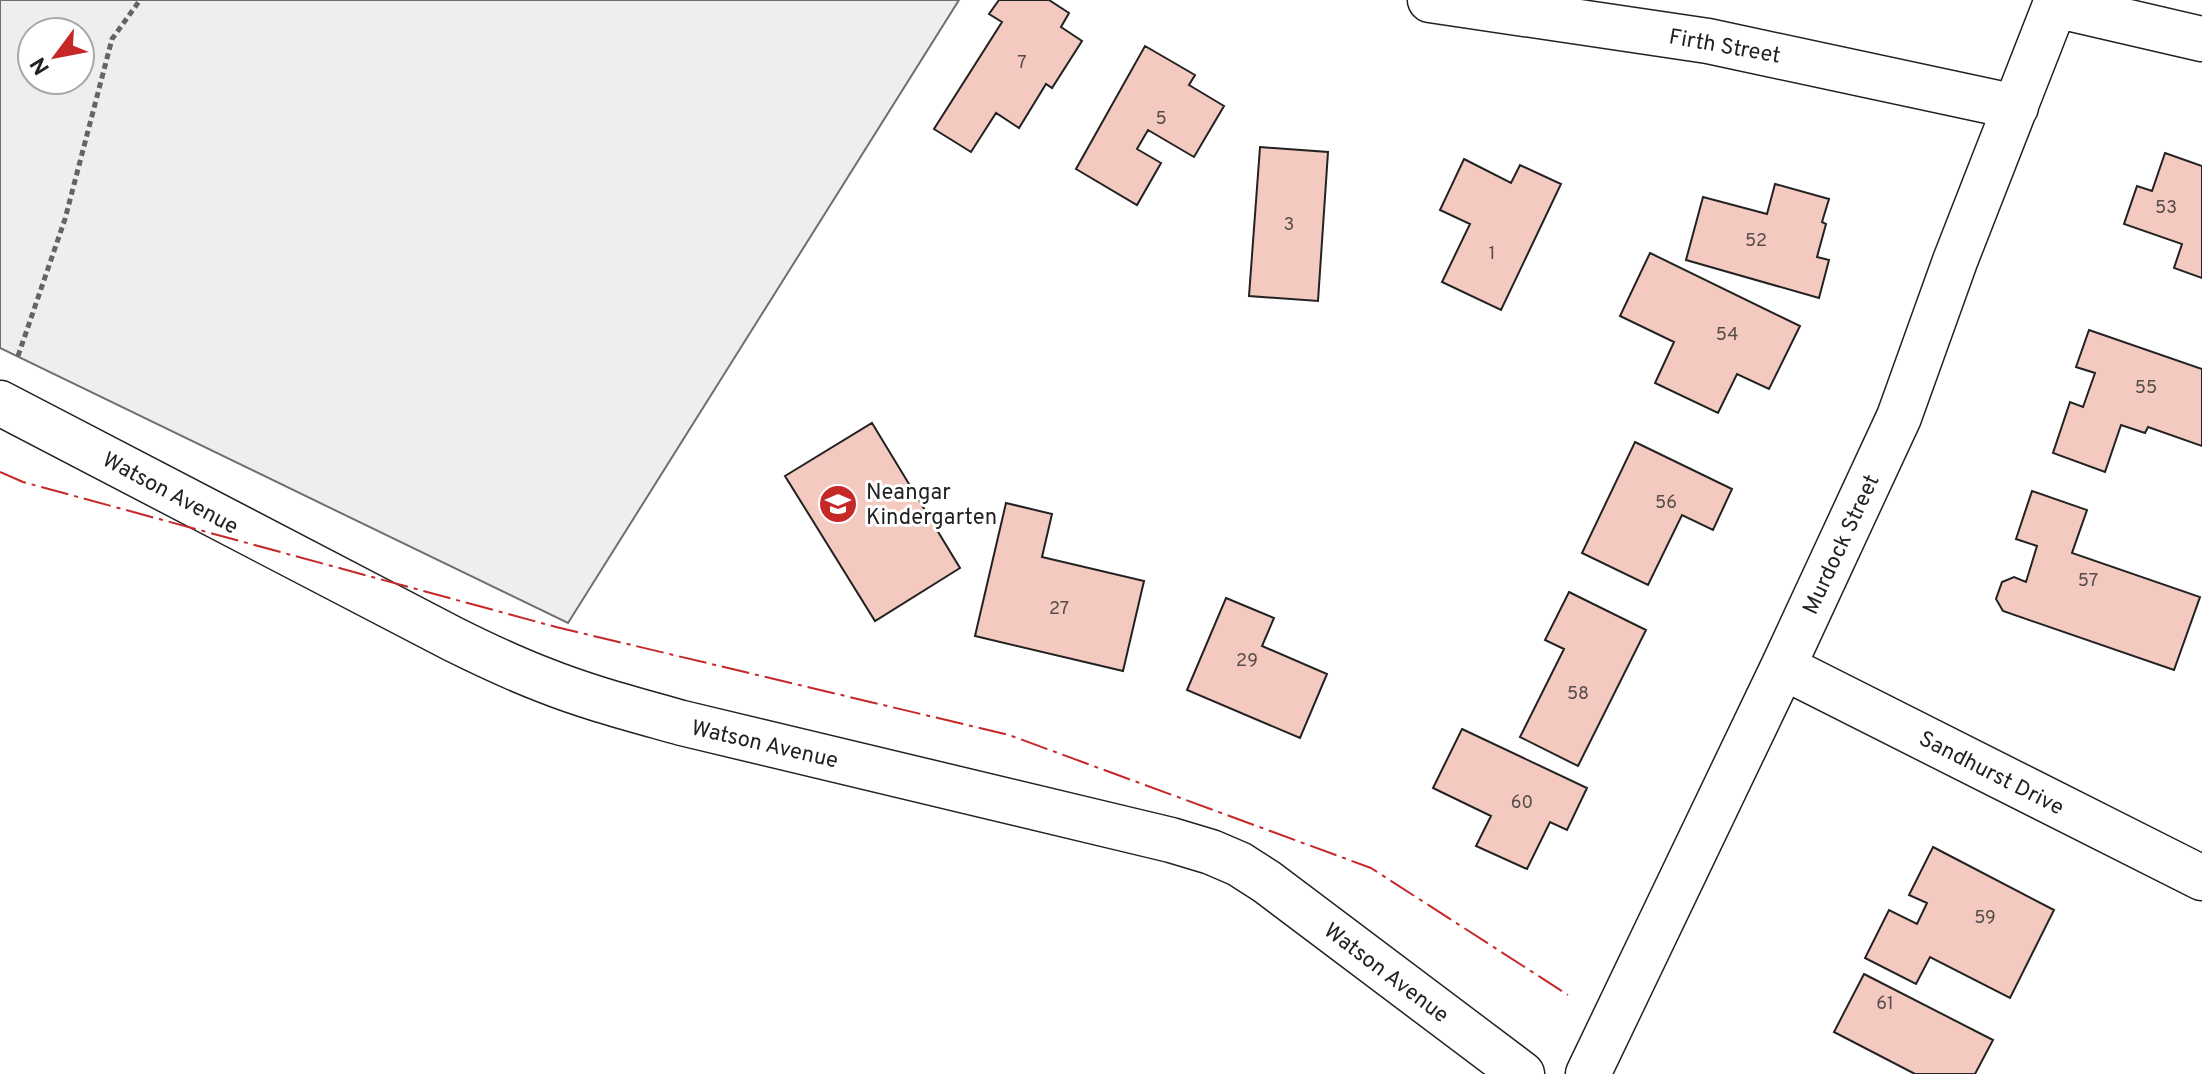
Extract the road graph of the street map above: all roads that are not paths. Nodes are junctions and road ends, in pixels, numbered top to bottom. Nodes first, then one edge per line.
1 (1430, 0) edge
2 (2056, 3) edge
3 (2202, 39) edge
4 (2016, 107) junction
5 (1, 403) edge
6 (1783, 667) junction
7 (2202, 878) edge
8 (1522, 1074) edge
9 (1588, 1074) edge

1 - 4 street, Firth Street
2 - 3 street
2 - 4 street, Murdock Street
4 - 6 street, Murdock Street
5 - 8 street, Watson Avenue
6 - 7 street, Sandhurst Drive
6 - 9 street, Murdock Street

